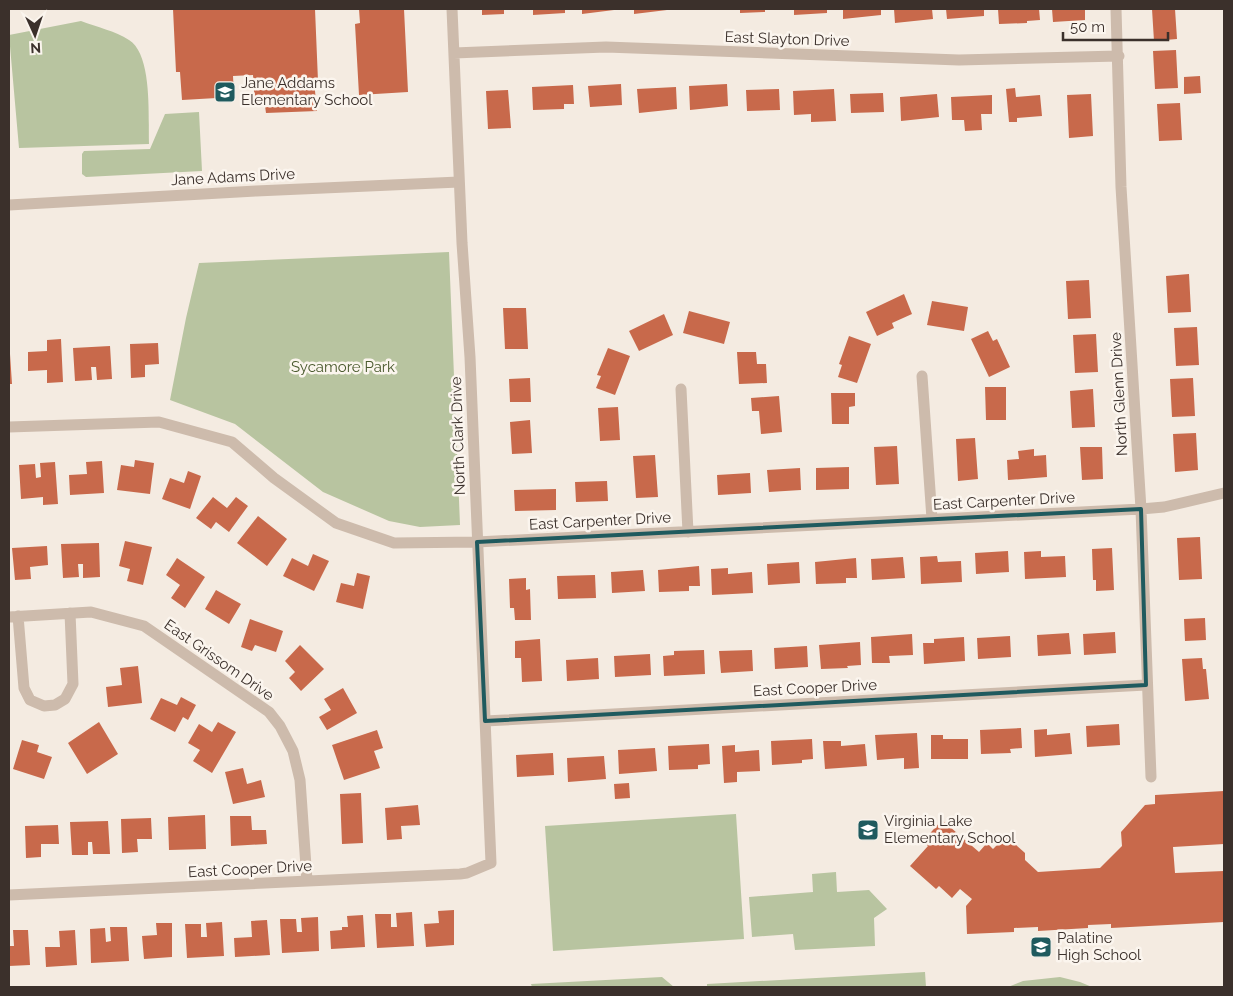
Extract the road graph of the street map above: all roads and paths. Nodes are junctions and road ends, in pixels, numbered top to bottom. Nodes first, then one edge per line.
1 (452, 9) edge
2 (1116, 9) edge
3 (454, 53) junction
4 (1119, 56) junction
5 (459, 182) junction
6 (9, 205) edge
7 (922, 376) dead end
8 (681, 389) dead end
9 (9, 427) edge
10 (1224, 493) edge
11 (1141, 509) junction
12 (932, 519) junction
13 (688, 532) junction
14 (477, 542) junction
15 (70, 614) junction
16 (14, 617) edge
17 (1146, 685) junction
18 (485, 721) junction
19 (1150, 777) dead end
20 (491, 863) joint
21 (307, 881) junction
22 (9, 896) edge

1 - 3 street, North Clark Drive
2 - 4 street, North Glenn Drive
3 - 4 street, East Slayton Drive
3 - 5 street, North Clark Drive
4 - 11 street, North Glenn Drive
5 - 6 street, Jane Adams Drive
5 - 14 street, North Clark Drive
7 - 12 street
8 - 13 street
9 - 14 street, East Carpenter Drive
10 - 11 street, East Carpenter Drive
11 - 12 street, East Carpenter Drive
11 - 17 street, North Glenn Drive
12 - 13 street, East Carpenter Drive
13 - 14 street, East Carpenter Drive
14 - 18 street, North Clark Drive
15 - 16 street, East Grissom Drive
15 - 16 street
15 - 21 street, East Grissom Drive
17 - 18 street, East Cooper Drive
17 - 19 street, North Glenn Drive
18 - 20 street, North Clark Drive
20 - 21 street, East Cooper Drive
21 - 22 street, East Cooper Drive

